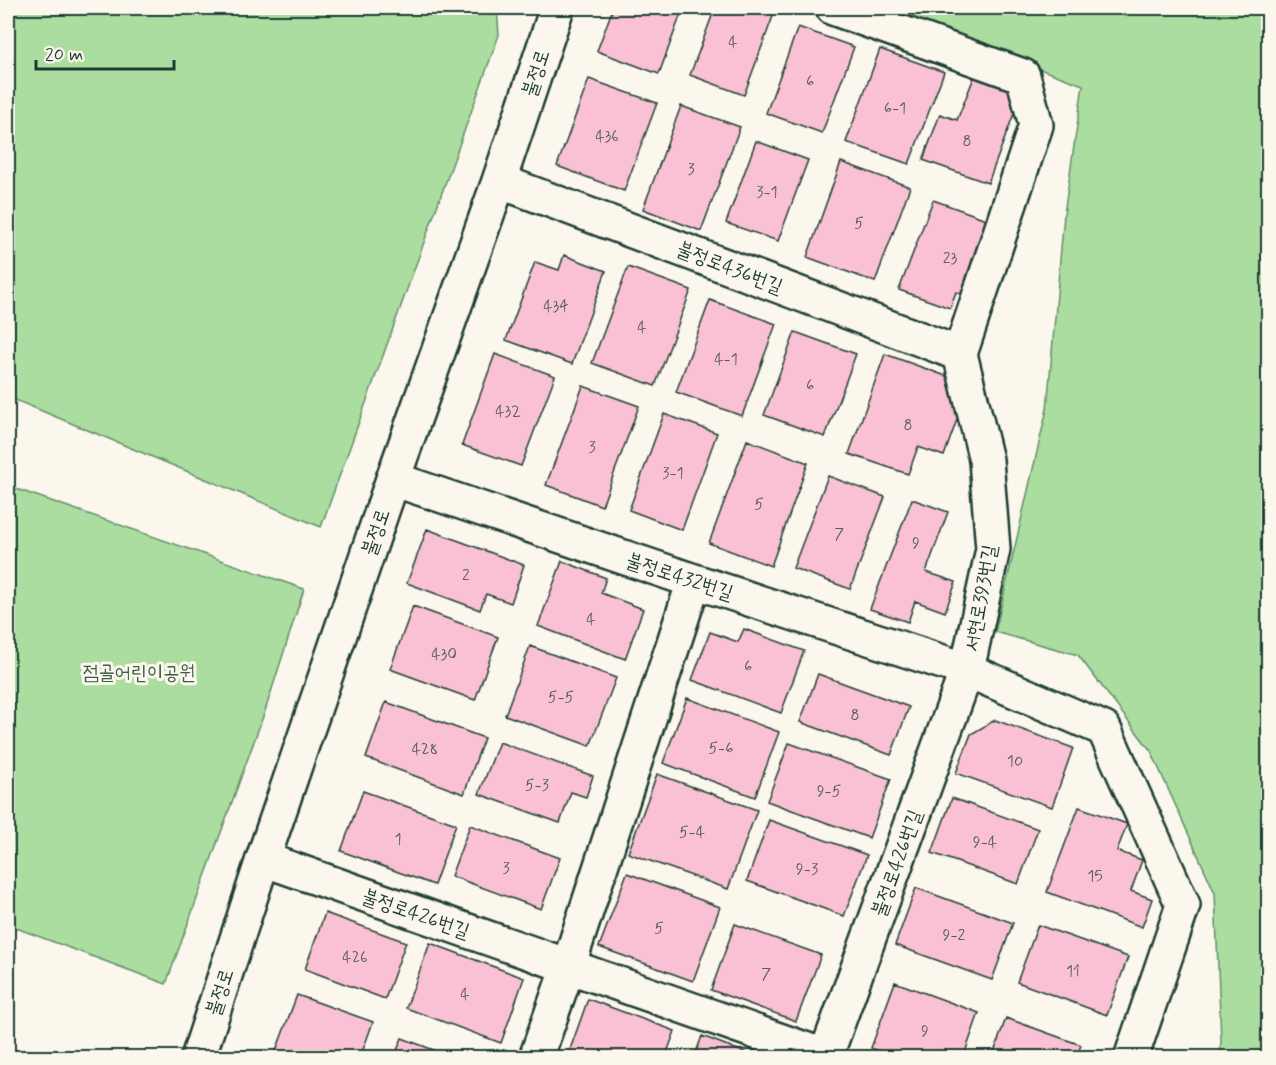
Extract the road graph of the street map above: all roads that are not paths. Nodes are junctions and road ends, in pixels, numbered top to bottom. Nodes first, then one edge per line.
1 (557, 8) edge
2 (832, 8) edge
3 (499, 181) junction
4 (960, 354) junction
5 (393, 479) junction
6 (694, 581) junction
7 (967, 670) junction
8 (263, 859) junction
9 (568, 967) junction
10 (827, 1057) edge
11 (198, 1058) edge
12 (536, 1058) edge
13 (1131, 1058) edge

1 - 3 street, 불정로
2 - 4 street
3 - 4 street, 불정로436번길
3 - 5 street, 불정로
4 - 7 street, 서현로393번길
5 - 6 street, 불정로432번길
5 - 8 street, 불정로
6 - 7 street, 불정로432번길
6 - 9 street
7 - 10 street, 불정로426번길
7 - 13 street, 서현로393번길
8 - 9 street, 불정로426번길
8 - 11 street, 불정로
9 - 10 street, 불정로426번길
9 - 12 street

